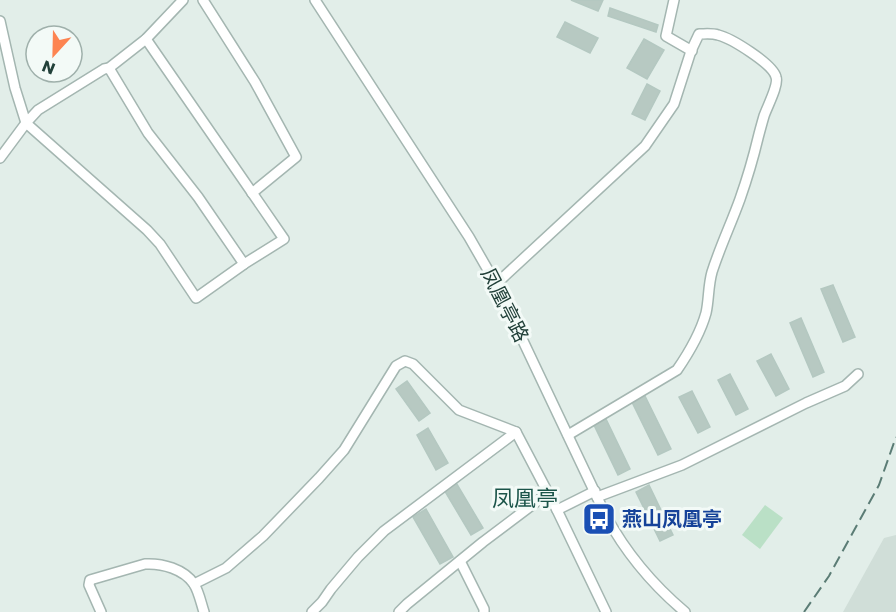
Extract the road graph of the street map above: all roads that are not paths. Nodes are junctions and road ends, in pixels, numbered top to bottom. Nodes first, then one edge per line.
1 (183, 0) edge
2 (203, 0) edge
3 (315, 0) edge
4 (674, 0) edge
5 (0, 21) edge
6 (146, 39) junction
7 (692, 51) junction
8 (110, 68) junction
9 (26, 123) junction
10 (0, 158) edge
11 (252, 193) junction
12 (244, 264) junction
13 (496, 284) junction
14 (858, 374) dead end
15 (516, 432) junction
16 (568, 435) junction
17 (548, 493) junction
18 (596, 494) junction
19 (557, 510) junction
20 (460, 561) junction
21 (194, 584) junction
22 (101, 612) edge
23 (204, 612) edge
24 (312, 612) edge
25 (399, 612) edge
26 (483, 612) edge
27 (606, 612) edge
28 (685, 612) edge

1 - 6 street
2 - 11 street
3 - 13 street, 凤凰亭路
4 - 7 street
5 - 9 street
6 - 8 street
6 - 11 street
7 - 13 street
7 - 16 street
8 - 9 street
8 - 12 street
9 - 10 street
9 - 12 street
11 - 12 street
13 - 16 street, 凤凰亭路
14 - 18 street
15 - 17 street
15 - 21 street
15 - 24 street
16 - 18 street, 凤凰亭路
17 - 19 street
17 - 20 street
18 - 19 street
18 - 28 street, 凤凰亭路
19 - 27 street
20 - 25 street
20 - 26 street
21 - 22 street
21 - 23 street

